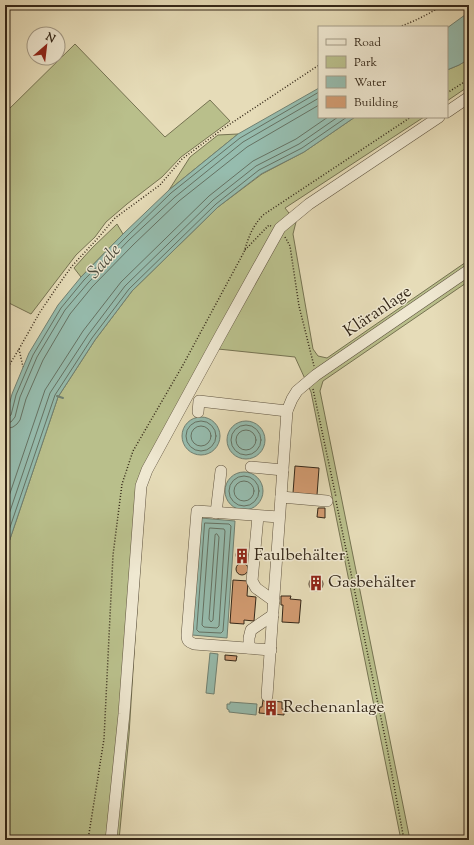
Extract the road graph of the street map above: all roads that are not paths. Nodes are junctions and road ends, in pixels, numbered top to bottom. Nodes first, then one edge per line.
1 (469, 97) edge
2 (448, 111) edge
3 (438, 118) edge
4 (469, 270) edge
5 (287, 411) junction
6 (198, 412) dead end
7 (251, 467) dead end
8 (283, 470) junction
9 (221, 471) dead end
10 (281, 498) junction
11 (327, 501) dead end
12 (216, 513) junction
13 (258, 516) junction
14 (280, 518) junction
15 (274, 601) junction
16 (273, 615) junction
17 (249, 648) junction
18 (271, 650) junction
19 (268, 696) dead end
20 (111, 840) edge

1 - 2 lane
3 - 20 lane
4 - 5 lane, Kläranlage
5 - 6 lane
5 - 8 lane
7 - 8 lane
8 - 10 lane
9 - 12 lane
10 - 11 lane
10 - 14 lane
12 - 13 lane
12 - 17 lane
13 - 14 lane
13 - 15 lane
14 - 15 lane
15 - 16 lane
16 - 17 lane
16 - 18 lane
17 - 18 lane
18 - 19 lane

